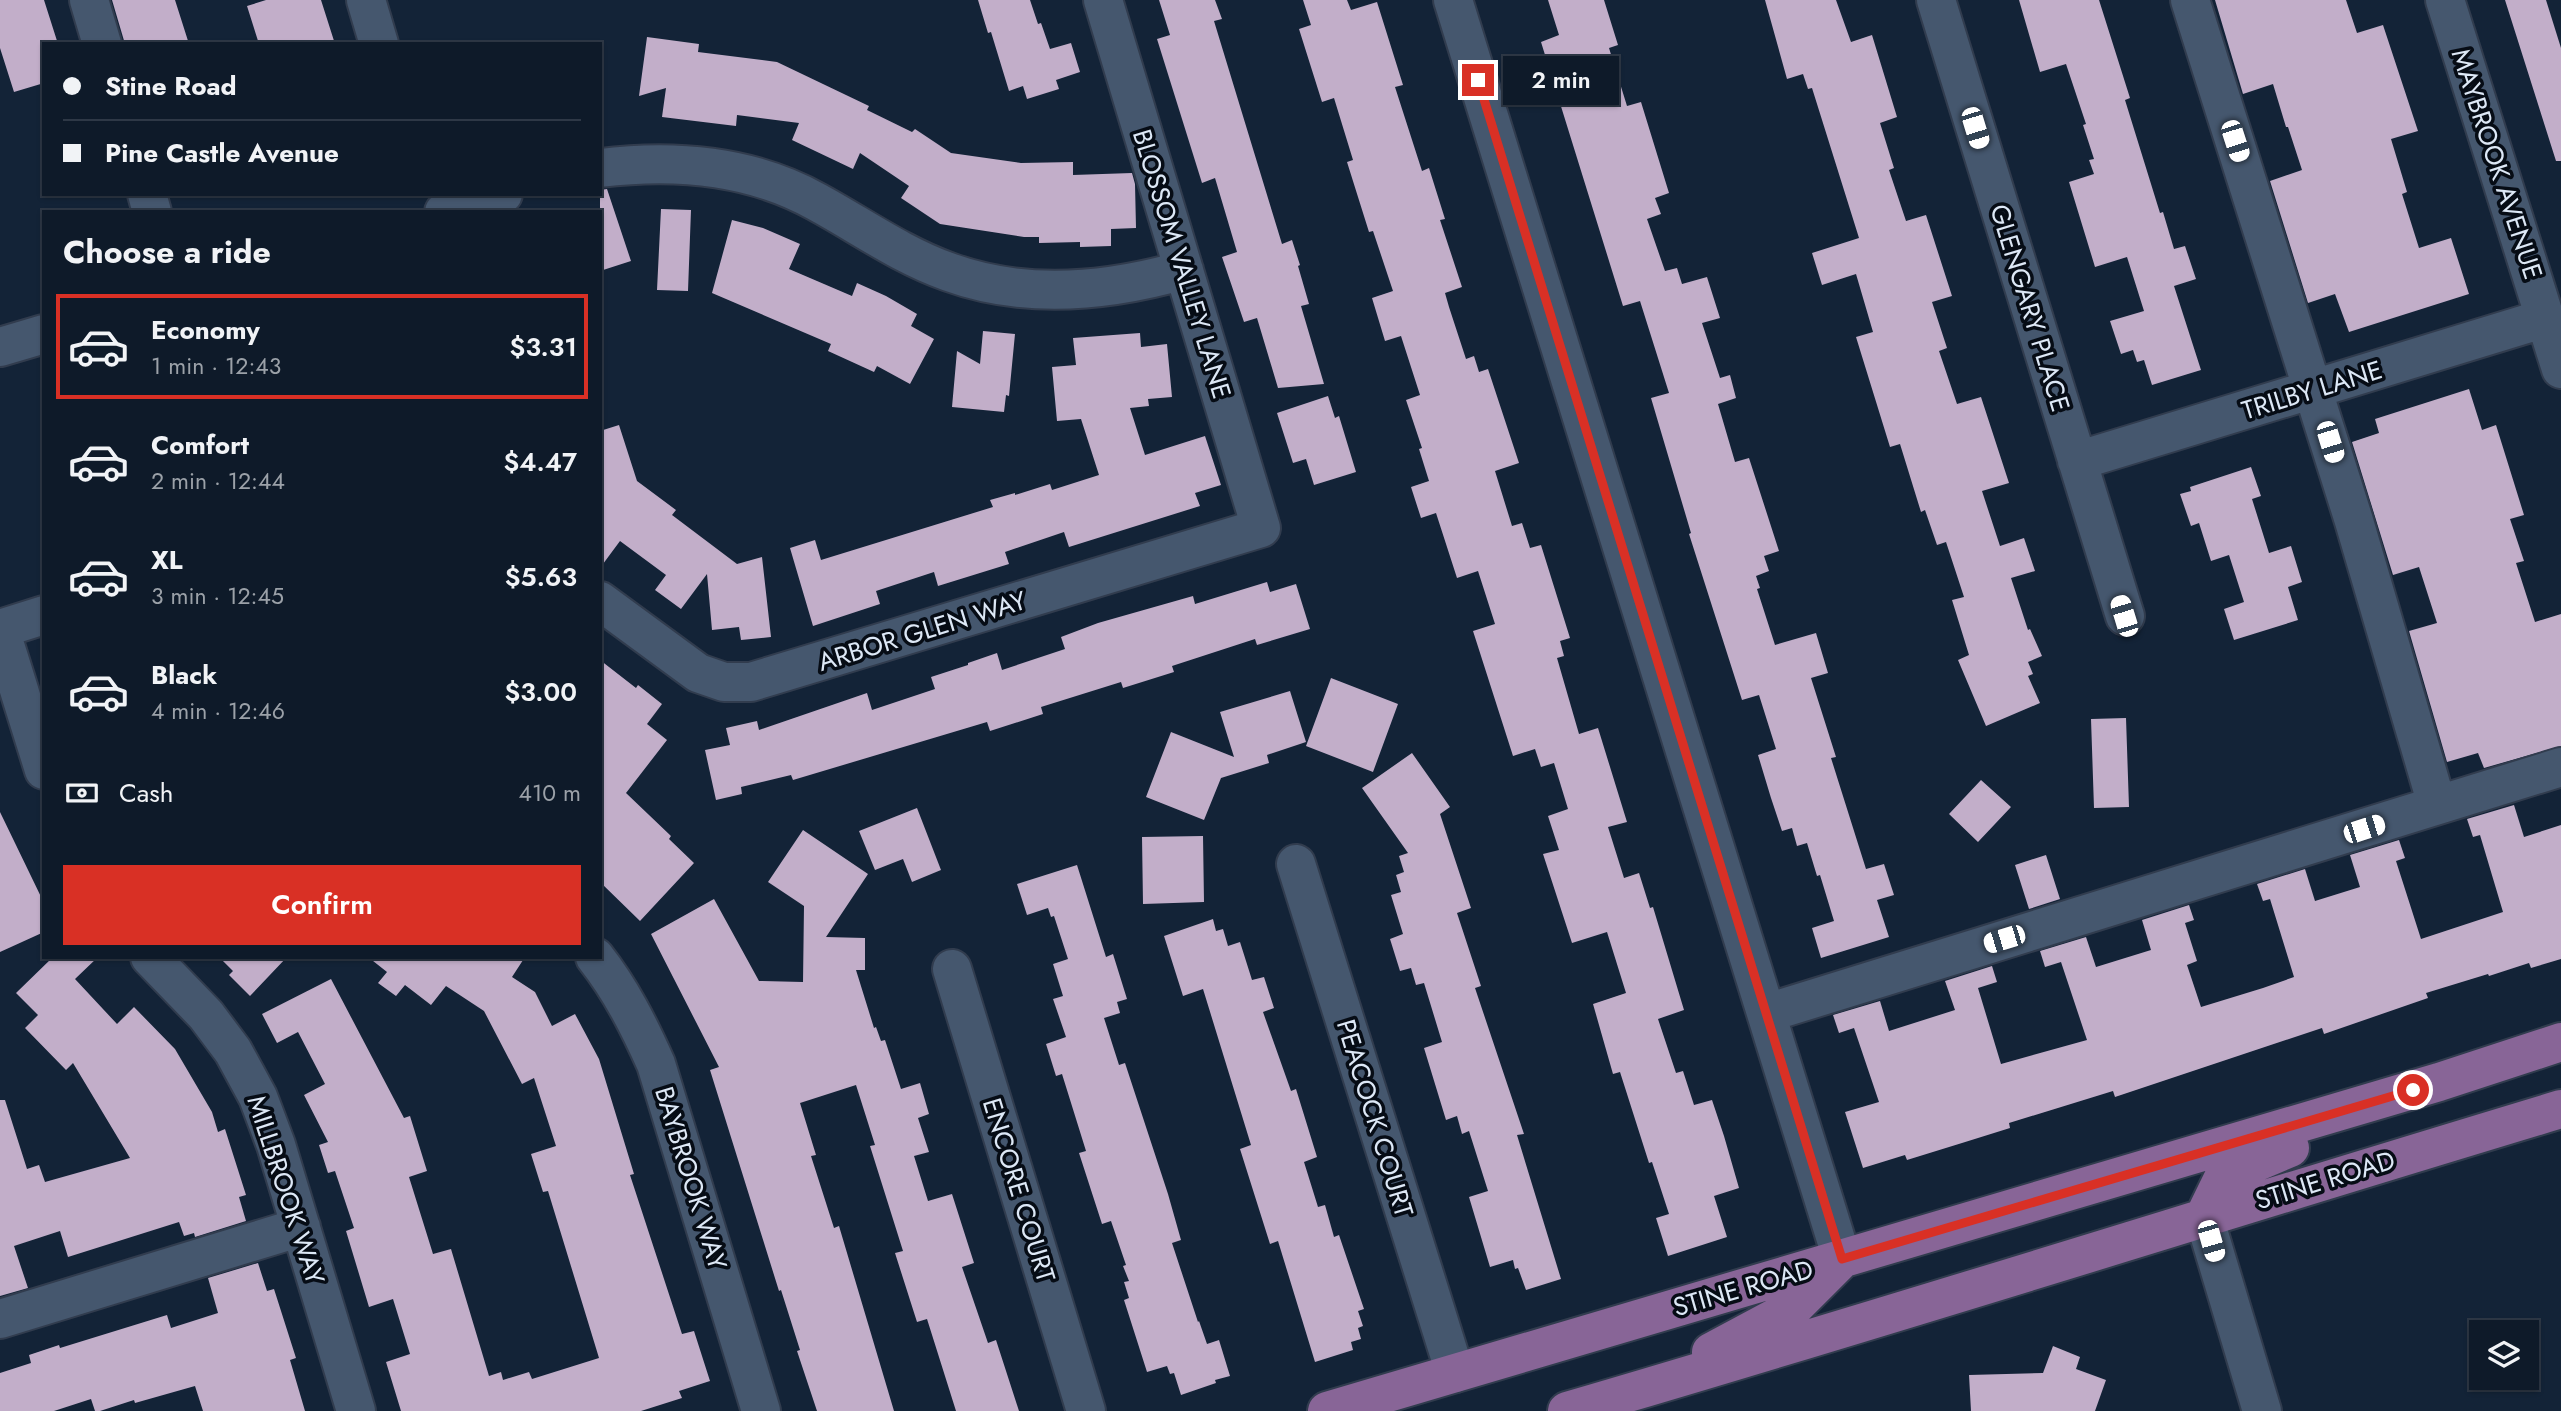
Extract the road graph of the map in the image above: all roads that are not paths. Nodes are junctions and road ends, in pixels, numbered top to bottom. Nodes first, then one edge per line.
1 (89, 0) edge
2 (366, 0) edge
3 (1102, 0) edge
4 (1453, 0) edge
5 (1936, 0) edge
6 (2190, 0) edge
7 (2445, 0) edge
8 (101, 42) edge
9 (378, 42) edge
10 (602, 168) edge
11 (496, 196) edge
12 (451, 210) edge
13 (1184, 270) junction
14 (2546, 318) junction
15 (42, 335) edge
16 (0, 347) edge
17 (2561, 369) edge
18 (2314, 389) junction
19 (2077, 461) junction
20 (1261, 528) joint
21 (602, 602) edge
22 (42, 616) edge
23 (2124, 616) dead end
24 (0, 629) edge
25 (42, 764) edge
26 (2561, 767) edge
27 (2437, 805) junction
28 (1296, 864) dead end
29 (152, 959) edge
30 (597, 959) edge
31 (952, 969) dead end
32 (1767, 1013) junction
33 (2561, 1042) edge
34 (2439, 1082) junction
35 (2561, 1109) edge
36 (2204, 1217) junction
37 (301, 1227) junction
38 (1842, 1259) junction
39 (0, 1319) edge
40 (1455, 1373) junction
41 (1641, 1389) junction
42 (356, 1411) edge
43 (761, 1411) edge
44 (1086, 1411) edge
45 (1327, 1411) edge
46 (1567, 1411) edge
47 (2262, 1411) edge

1 - 8 street
2 - 9 street
3 - 13 street, BLOSSOM VALLEY LANE
4 - 32 street
5 - 19 street, GLENGARY PLACE
6 - 18 street
7 - 14 street, MAYBROOK AVENUE
10 - 13 street
11 - 12 street
13 - 20 street, BLOSSOM VALLEY LANE
14 - 17 street, MAYBROOK AVENUE
14 - 18 street, TRILBY LANE
15 - 16 street
18 - 19 street, TRILBY LANE
18 - 27 street
19 - 23 street, GLENGARY PLACE
20 - 21 street, ARBOR GLEN WAY
22 - 24 street
24 - 25 street
26 - 27 street
27 - 32 street
28 - 40 street, PEACOCK COURT
29 - 37 street, MILLBROOK WAY
30 - 43 street, BAYBROOK WAY
31 - 44 street, ENCORE COURT
32 - 38 street
33 - 34 main road, STINE ROAD
34 - 36 main road
34 - 38 main road, STINE ROAD
35 - 36 main road, STINE ROAD
36 - 41 main road, STINE ROAD
36 - 47 street
37 - 39 street
37 - 42 street, MILLBROOK WAY
38 - 40 main road, STINE ROAD
38 - 41 main road
40 - 45 main road, STINE ROAD
41 - 46 main road, STINE ROAD

